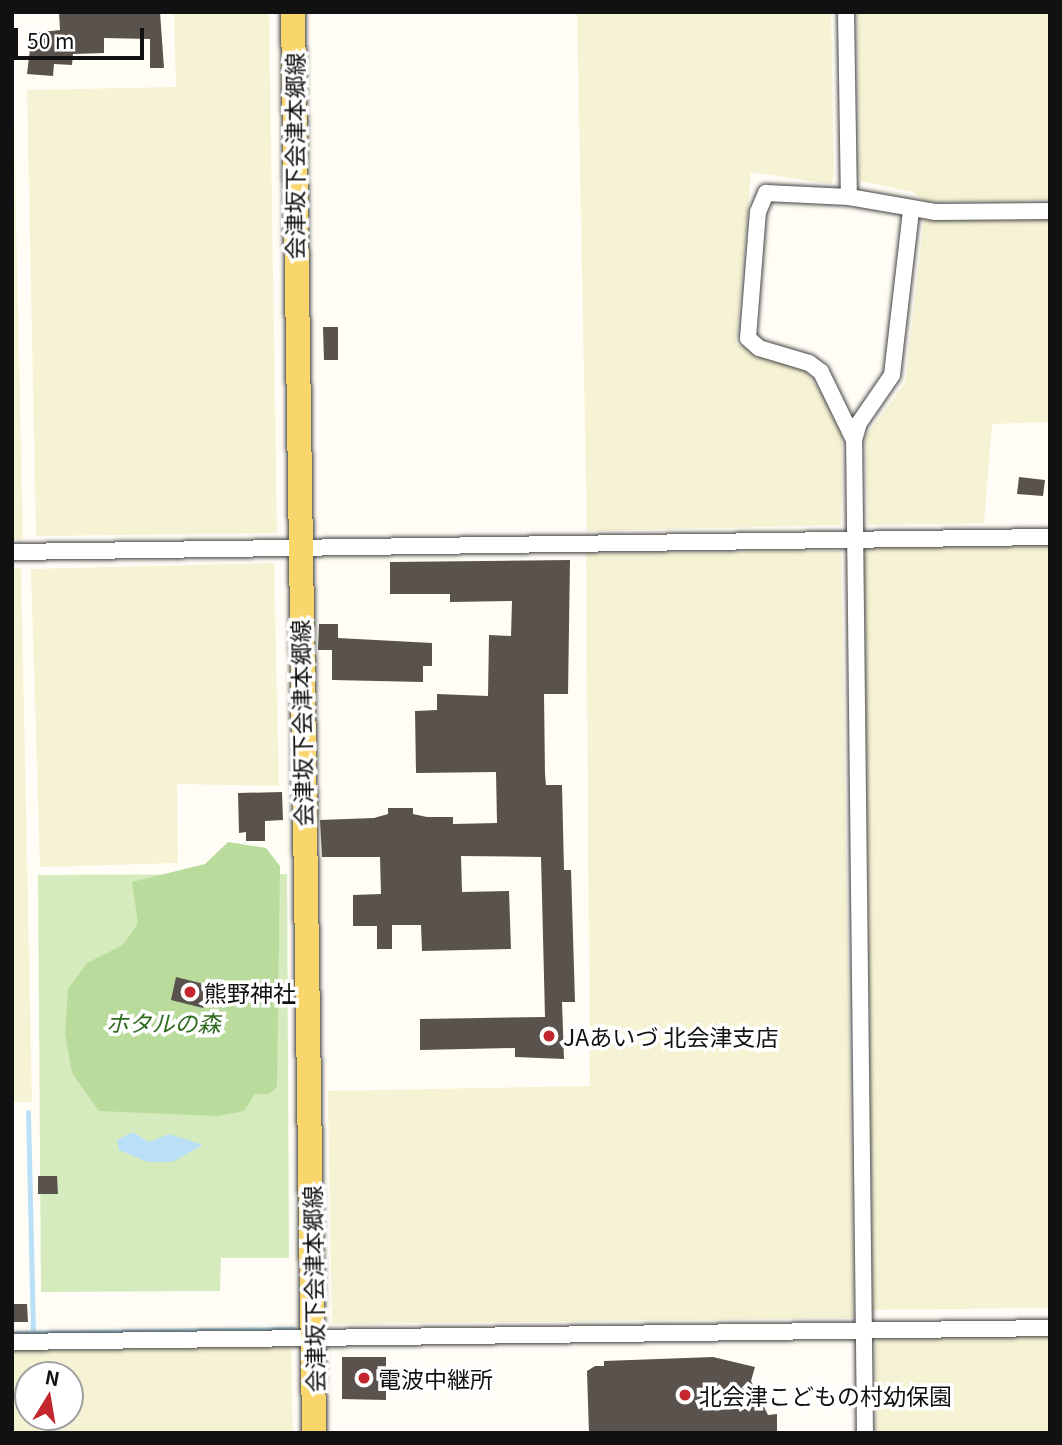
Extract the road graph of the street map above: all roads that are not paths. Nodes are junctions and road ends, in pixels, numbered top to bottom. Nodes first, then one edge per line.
1 (293, 12) edge
2 (846, 12) edge
3 (849, 197) junction
4 (911, 210) junction
5 (1050, 211) edge
6 (854, 440) junction
7 (1050, 537) edge
8 (853, 541) junction
9 (298, 546) junction
10 (12, 552) edge
11 (1050, 1328) edge
12 (864, 1331) junction
13 (314, 1337) junction
14 (12, 1342) edge
15 (314, 1433) edge
16 (866, 1433) edge

1 - 9 main road, 会津坂下会津本郷線
2 - 3 street
3 - 4 street
3 - 6 street
4 - 5 street
4 - 6 street
6 - 8 street
7 - 8 street
8 - 9 street
8 - 12 street
9 - 10 street
9 - 13 main road, 会津坂下会津本郷線
11 - 12 street
12 - 13 street
12 - 16 street
13 - 14 street
13 - 15 main road, 会津坂下会津本郷線

